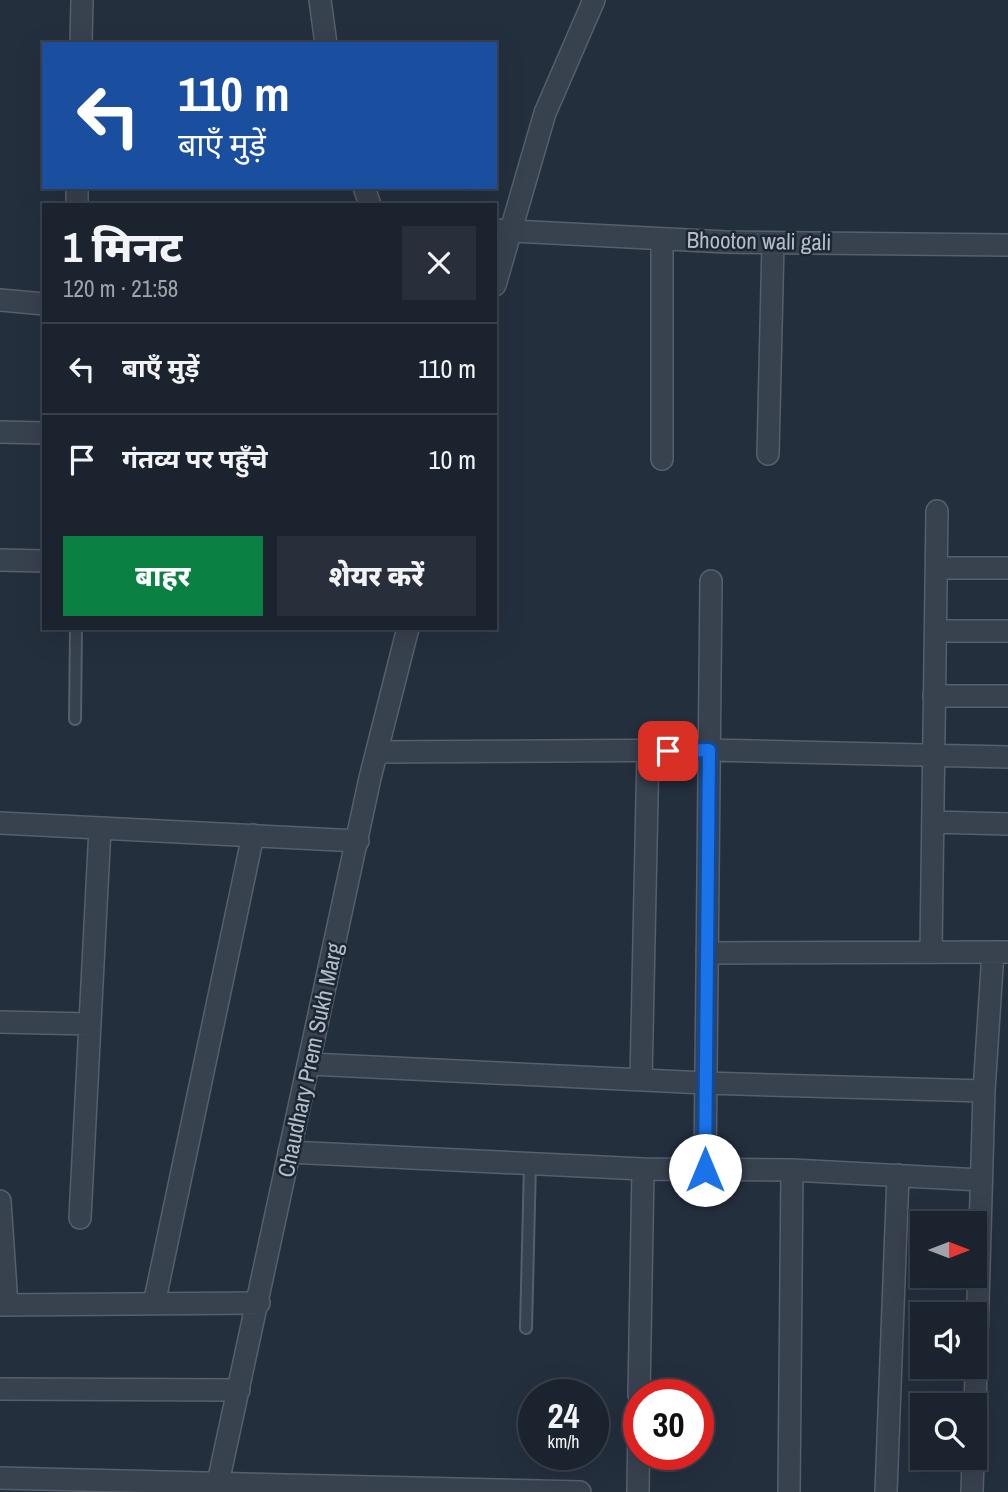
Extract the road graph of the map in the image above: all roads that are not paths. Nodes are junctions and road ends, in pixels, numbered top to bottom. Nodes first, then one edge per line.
1 (82, 0) edge
2 (320, 0) edge
3 (594, 0) edge
4 (81, 42) edge
5 (326, 42) edge
6 (503, 230) edge
7 (662, 239) junction
8 (773, 243) junction
9 (1008, 245) edge
10 (497, 271) edge
11 (0, 300) edge
12 (42, 304) edge
13 (0, 432) edge
14 (42, 433) edge
15 (768, 454) dead end
16 (662, 459) dead end
17 (937, 510) dead end
18 (0, 560) edge
19 (42, 561) edge
20 (937, 568) junction
21 (1008, 568) edge
22 (711, 581) dead end
23 (76, 630) edge
24 (408, 630) edge
25 (936, 631) junction
26 (1008, 631) edge
27 (934, 696) junction
28 (1008, 696) edge
29 (75, 719) dead end
30 (709, 750) junction
31 (648, 751) junction
32 (377, 752) junction
33 (934, 756) junction
34 (1008, 757) edge
35 (933, 822) junction
36 (0, 823) edge
37 (1008, 824) edge
38 (100, 828) junction
39 (253, 835) junction
40 (358, 841) junction
41 (1000, 952) edge
42 (707, 953) junction
43 (931, 953) junction
44 (0, 1022) edge
45 (90, 1024) junction
46 (310, 1064) junction
47 (641, 1080) junction
48 (705, 1083) junction
49 (984, 1091) junction
50 (289, 1152) junction
51 (530, 1164) junction
52 (643, 1170) junction
53 (705, 1170) junction
54 (792, 1170) junction
55 (898, 1175) junction
56 (981, 1180) junction
57 (0, 1201) edge
58 (80, 1218) dead end
59 (259, 1303) junction
60 (154, 1304) junction
61 (4, 1305) edge
62 (526, 1328) dead end
63 (639, 1379) edge
64 (0, 1389) edge
65 (239, 1391) junction
66 (975, 1393) edge
67 (638, 1470) edge
68 (973, 1470) edge
69 (0, 1478) edge
70 (217, 1488) edge
71 (580, 1492) edge
72 (638, 1492) edge
73 (789, 1492) edge
74 (886, 1492) edge
75 (972, 1492) edge

1 - 4 street
2 - 5 street
3 - 6 street
6 - 7 street, Bhooton wali gali
6 - 10 street
7 - 8 street, Bhooton wali gali
7 - 16 street
8 - 9 street, Bhooton wali gali
8 - 15 street
11 - 12 street
13 - 14 street
17 - 20 street
18 - 19 street
20 - 21 street
20 - 25 street
22 - 30 street
23 - 29 lane
24 - 32 street, Chaudhary Prem Sukh Marg
25 - 26 street
25 - 27 street
27 - 28 street
27 - 33 street
30 - 31 street
30 - 33 street
30 - 42 street
31 - 32 street
31 - 47 street
32 - 40 street, Chaudhary Prem Sukh Marg
33 - 34 street
33 - 35 street
35 - 37 street
35 - 43 street
36 - 38 street
38 - 39 street
38 - 45 street
39 - 40 street
39 - 60 street
40 - 46 street, Chaudhary Prem Sukh Marg
41 - 43 street
41 - 49 street
42 - 43 street
42 - 48 street
44 - 45 street
45 - 58 street
46 - 47 street
46 - 50 street, Chaudhary Prem Sukh Marg
47 - 48 street
48 - 49 street
48 - 53 street
49 - 56 street
50 - 51 street
50 - 59 street, Chaudhary Prem Sukh Marg
51 - 52 street
51 - 62 lane
52 - 53 street
52 - 63 street
53 - 54 street
54 - 55 street
54 - 73 street
55 - 56 street
55 - 74 street
56 - 66 street
57 - 61 street
59 - 60 street
59 - 65 street, Chaudhary Prem Sukh Marg
60 - 61 street
64 - 65 street
65 - 70 street, Chaudhary Prem Sukh Marg
67 - 72 street
68 - 75 street
69 - 70 street
70 - 71 street

